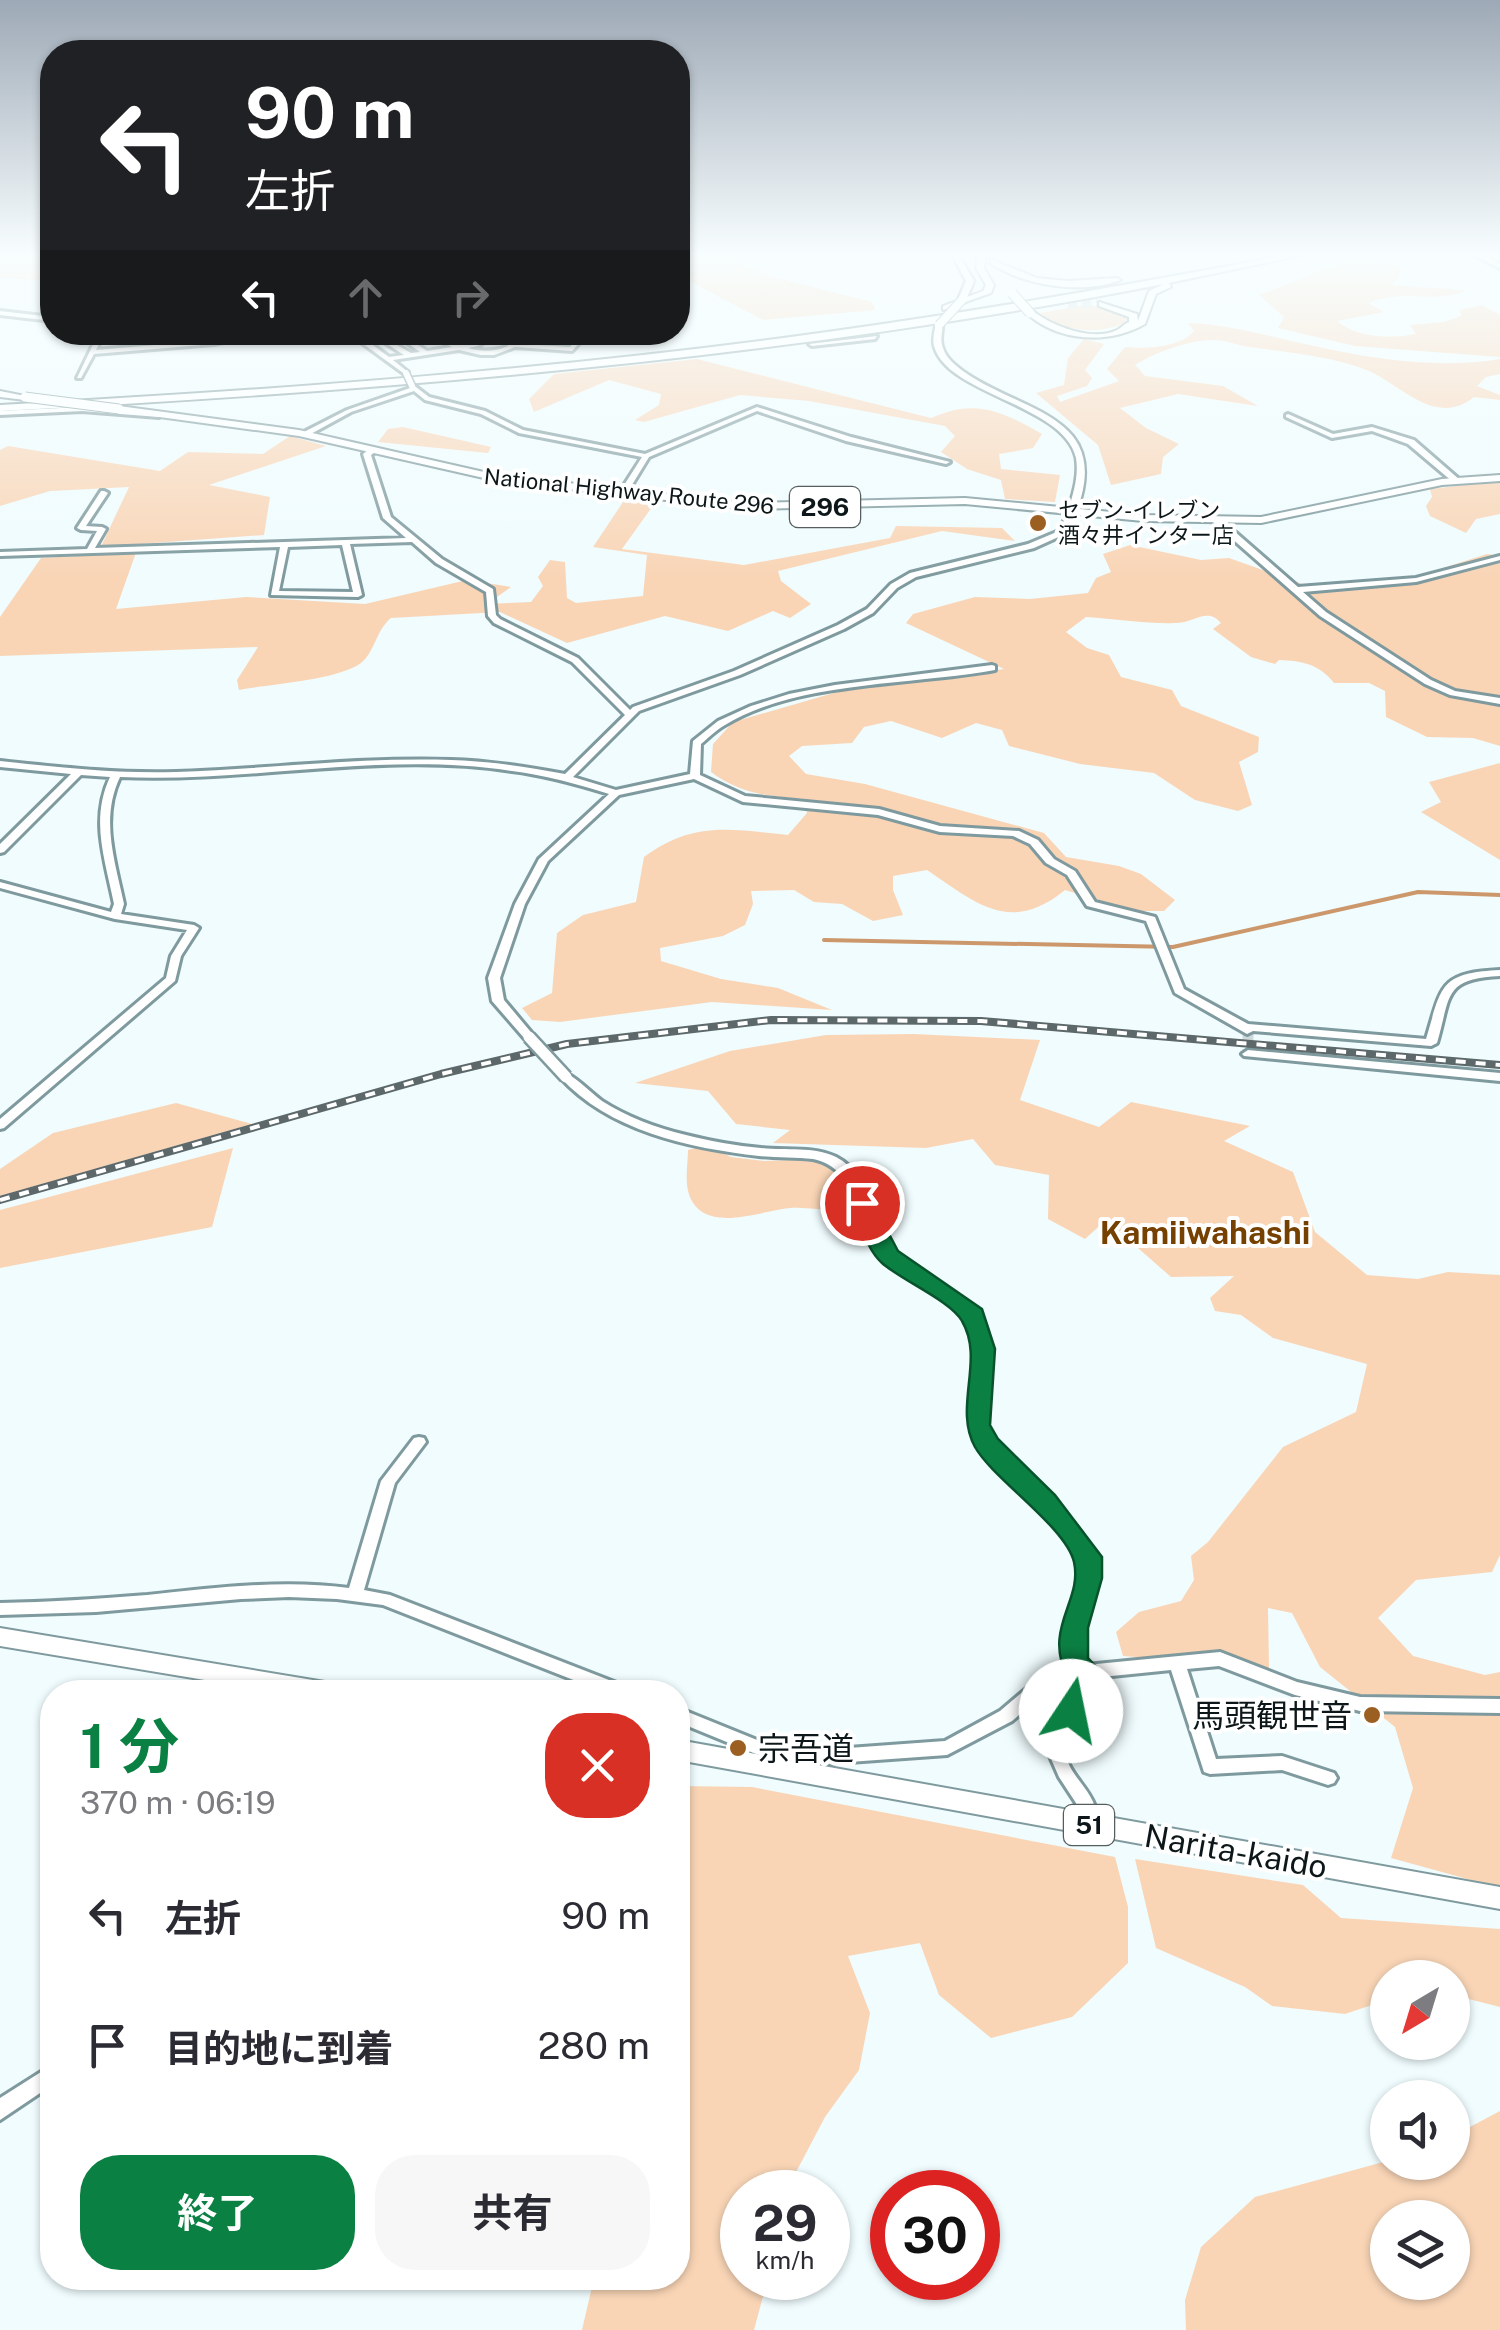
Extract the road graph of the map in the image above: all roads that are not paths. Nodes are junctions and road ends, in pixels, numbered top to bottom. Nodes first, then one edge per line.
1 (87, 361) edge
2 (391, 361) edge
3 (551, 361) edge
4 (596, 361) edge
5 (948, 361) edge
6 (79, 377) dead end
7 (412, 387) junction
8 (0, 394) edge
9 (0, 408) edge
10 (159, 415) junction
11 (1288, 416) dead end
12 (304, 434) junction
13 (372, 452) junction
14 (646, 456) junction
15 (946, 462) dead end
16 (1500, 478) edge
17 (1456, 480) junction
18 (104, 493) dead end
19 (623, 493) junction
20 (1073, 511) junction
21 (1216, 520) junction
22 (412, 540) junction
23 (346, 542) junction
24 (284, 544) junction
25 (90, 550) junction
26 (0, 554) edge
27 (1500, 558) edge
28 (1296, 590) junction
29 (992, 668) dead end
30 (1500, 702) edge
31 (628, 713) junction
32 (0, 764) edge
33 (78, 772) junction
34 (569, 775) junction
35 (116, 776) junction
36 (695, 776) junction
37 (616, 793) junction
38 (0, 850) edge
39 (0, 884) edge
40 (115, 916) junction
41 (1500, 973) edge
42 (1248, 1054) dead end
43 (1500, 1077) edge
44 (0, 1125) edge
45 (419, 1442) dead end
46 (355, 1594) junction
47 (0, 1610) edge
48 (0, 1637) edge
49 (1177, 1663) junction
50 (1083, 1672) junction
51 (259, 1680) edge
52 (590, 1680) edge
53 (1500, 1706) edge
54 (690, 1722) edge
55 (746, 1754) junction
56 (690, 1756) edge
57 (1328, 1778) dead end
58 (1088, 1825) junction
59 (1500, 1898) edge
60 (40, 2082) edge
61 (0, 2110) edge

1 - 6 street
2 - 7 street, bridge
3 - 9 highway
4 - 9 highway
5 - 20 main road, bridge
7 - 12 street
7 - 14 street
8 - 10 highway, National Highway Route 296 / 296, bridge
9 - 10 street
10 - 12 highway, National Highway Route 296 / 296
11 - 17 street
12 - 13 highway, National Highway Route 296 / 296
13 - 19 highway, National Highway Route 296 / 296
13 - 22 street
14 - 15 street
14 - 19 street
16 - 17 highway, National Highway Route 296 / 296
17 - 21 highway, National Highway Route 296 / 296
18 - 25 street
19 - 20 highway, National Highway Route 296 / 296
20 - 21 highway, National Highway Route 296 / 296
20 - 31 street
21 - 28 street
22 - 23 street
22 - 31 street
23 - 24 street
23 - 24 street
24 - 25 street
25 - 26 street
27 - 28 street
28 - 30 street
29 - 36 street
31 - 34 street
32 - 33 street
33 - 35 street
33 - 38 street
34 - 35 street
34 - 37 street
35 - 40 street
36 - 37 street
36 - 41 street
37 - 50 street, bridge
39 - 40 street
40 - 44 street
42 - 43 street
45 - 46 street
46 - 47 street
46 - 52 street
48 - 51 highway
49 - 50 street
49 - 53 street
49 - 57 street
50 - 55 street
50 - 58 street
54 - 55 street
55 - 56 highway, Narita-kaido / 51
55 - 58 highway, Narita-kaido / 51
58 - 59 highway, Narita-kaido / 51
60 - 61 street

